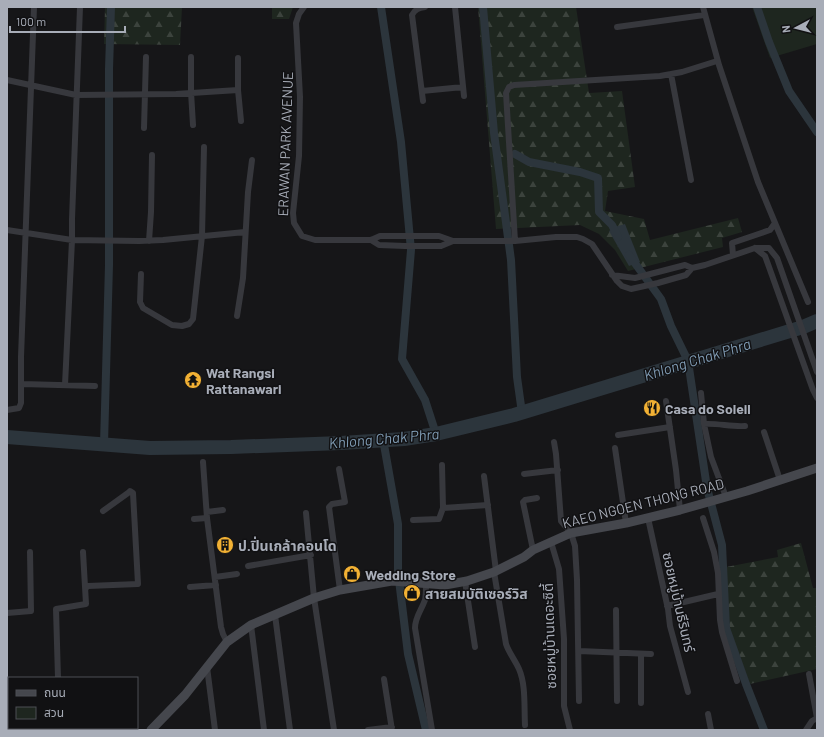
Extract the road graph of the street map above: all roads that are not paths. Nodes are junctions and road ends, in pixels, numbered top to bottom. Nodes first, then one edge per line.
1 (34, 7) edge
2 (80, 7) edge
3 (304, 7) edge
4 (425, 7) edge
5 (455, 7) edge
6 (703, 7) edge
7 (704, 15) junction
8 (617, 27) dead end
9 (146, 57) dead end
10 (191, 57) dead end
11 (238, 58) dead end
12 (717, 61) junction
13 (671, 74) junction
14 (7, 80) edge
15 (31, 86) junction
16 (463, 87) junction
17 (238, 90) junction
18 (191, 92) junction
19 (422, 92) junction
20 (76, 95) junction
21 (146, 95) junction
22 (464, 96) dead end
23 (423, 101) dead end
24 (241, 121) dead end
25 (193, 125) dead end
26 (144, 128) dead end
27 (204, 147) dead end
28 (152, 155) dead end
29 (252, 160) dead end
30 (691, 180) dead end
31 (776, 223) junction
32 (7, 230) edge
33 (26, 232) junction
34 (245, 232) junction
35 (202, 236) junction
36 (72, 240) junction
37 (371, 240) junction
38 (149, 241) junction
39 (453, 241) junction
40 (515, 241) junction
41 (755, 248) junction
42 (733, 255) junction
43 (692, 268) junction
44 (141, 274) dead end
45 (612, 275) junction
46 (808, 302) dead end
47 (237, 316) dead end
48 (817, 372) edge
49 (22, 384) junction
50 (65, 385) junction
51 (95, 386) dead end
52 (701, 392) dead end
53 (817, 398) edge
54 (666, 401) dead end
55 (7, 410) edge
56 (704, 424) junction
57 (745, 426) dead end
58 (670, 427) junction
59 (764, 432) dead end
60 (618, 435) dead end
61 (554, 442) dead end
62 (615, 448) dead end
63 (203, 462) dead end
64 (442, 465) dead end
65 (817, 468) edge
66 (339, 469) dead end
67 (558, 470) junction
68 (524, 474) dead end
69 (484, 476) dead end
70 (780, 480) junction
71 (537, 498) dead end
72 (723, 498) junction
73 (488, 505) junction
74 (443, 508) junction
75 (223, 510) dead end
76 (680, 510) junction
77 (103, 511) dead end
78 (306, 513) dead end
79 (207, 515) junction
80 (648, 518) junction
81 (703, 518) dead end
82 (194, 519) dead end
83 (413, 520) dead end
84 (626, 523) junction
85 (571, 533) junction
86 (551, 542) junction
87 (533, 550) junction
88 (30, 552) dead end
89 (83, 552) dead end
90 (310, 554) junction
91 (248, 566) dead end
92 (495, 571) junction
93 (237, 574) dead end
94 (215, 577) junction
95 (465, 581) junction
96 (426, 584) junction
97 (216, 585) junction
98 (190, 587) dead end
99 (86, 588) junction
100 (340, 590) junction
101 (718, 594) junction
102 (314, 598) junction
103 (667, 606) junction
104 (616, 610) dead end
105 (7, 613) edge
106 (275, 615) junction
107 (251, 625) junction
108 (227, 642) junction
109 (475, 647) dead end
110 (579, 652) junction
111 (616, 652) junction
112 (641, 654) junction
113 (651, 654) dead end
114 (207, 667) junction
115 (809, 674) dead end
116 (58, 677) edge
117 (384, 679) dead end
118 (737, 681) dead end
119 (688, 692) dead end
120 (579, 701) dead end
121 (617, 701) dead end
122 (641, 703) dead end
123 (708, 714) dead end
124 (817, 718) edge
125 (526, 725) dead end
126 (156, 728) edge
127 (392, 728) edge
128 (215, 730) edge
129 (264, 730) edge
130 (290, 730) edge
131 (334, 730) edge
132 (368, 730) edge
133 (432, 730) edge
134 (570, 730) edge
135 (711, 730) edge
136 (806, 730) edge

1 - 15 street
2 - 20 street
3 - 37 street, ERAWAN PARK AVENUE
4 - 19 street
5 - 16 street
6 - 7 street
7 - 8 street
7 - 12 street
9 - 21 street
10 - 18 street
11 - 17 street
12 - 13 street
12 - 31 street
13 - 30 street
13 - 40 street
14 - 15 street
15 - 20 street
15 - 33 street
16 - 19 street
16 - 22 street
17 - 18 street
17 - 24 street
18 - 21 street
18 - 25 street
19 - 23 street
20 - 21 street
20 - 36 street
21 - 26 street
27 - 35 street
28 - 38 street
29 - 34 street
31 - 42 street
31 - 46 street
32 - 33 street
33 - 36 street
33 - 49 street
34 - 35 street
34 - 47 street
35 - 38 street
35 - 44 street
36 - 38 street
36 - 50 street
37 - 39 street, ERAWAN PARK AVENUE
37 - 39 street, ERAWAN PARK AVENUE
39 - 40 street, ERAWAN PARK AVENUE
40 - 45 street, ERAWAN PARK AVENUE
41 - 42 street
41 - 48 street
41 - 53 street
42 - 43 street
43 - 45 street
43 - 45 street, ERAWAN PARK AVENUE
49 - 50 street
49 - 55 street
50 - 51 street
52 - 56 street
54 - 58 street
56 - 57 street
56 - 72 street
58 - 60 street
58 - 76 street
59 - 70 street
61 - 67 street
62 - 84 street
63 - 79 street
64 - 74 street
65 - 70 street, KAEO NGOEN THONG ROAD
66 - 100 street
67 - 68 street
67 - 85 street
69 - 73 street
70 - 72 street, KAEO NGOEN THONG ROAD
71 - 87 street
72 - 76 street, KAEO NGOEN THONG ROAD
73 - 74 street
73 - 92 street
74 - 83 street
75 - 79 street
76 - 80 street, KAEO NGOEN THONG ROAD
77 - 99 street
78 - 90 street
79 - 82 street
79 - 94 street
80 - 84 street, KAEO NGOEN THONG ROAD
80 - 103 street, ซอยหมู่บ้านธีรินทร์
81 - 101 street
84 - 85 street, KAEO NGOEN THONG ROAD
85 - 86 street, KAEO NGOEN THONG ROAD
85 - 110 street
86 - 87 street, KAEO NGOEN THONG ROAD
86 - 134 street, ซอยหมู่บ้านเดอะซิตี้
87 - 92 street, KAEO NGOEN THONG ROAD
88 - 105 street
89 - 99 street
90 - 91 street
90 - 102 street
92 - 95 street, KAEO NGOEN THONG ROAD
92 - 125 street
93 - 94 street
94 - 97 street
95 - 96 street, KAEO NGOEN THONG ROAD
95 - 109 street
96 - 100 street, KAEO NGOEN THONG ROAD
96 - 133 street
97 - 98 street
97 - 108 street
99 - 116 street
100 - 102 street, KAEO NGOEN THONG ROAD
101 - 103 street
101 - 118 street
102 - 106 street, KAEO NGOEN THONG ROAD
102 - 131 street
103 - 119 street, ซอยหมู่บ้านธีรินทร์
104 - 111 street
106 - 107 street, KAEO NGOEN THONG ROAD
106 - 130 street
107 - 108 street, KAEO NGOEN THONG ROAD
107 - 129 street
108 - 114 street, KAEO NGOEN THONG ROAD
110 - 111 street
110 - 120 street
111 - 112 street
111 - 121 street
112 - 113 street
112 - 122 street
114 - 126 street, KAEO NGOEN THONG ROAD
114 - 128 street
115 - 124 street
117 - 127 street
123 - 135 street
124 - 136 street
127 - 132 street

